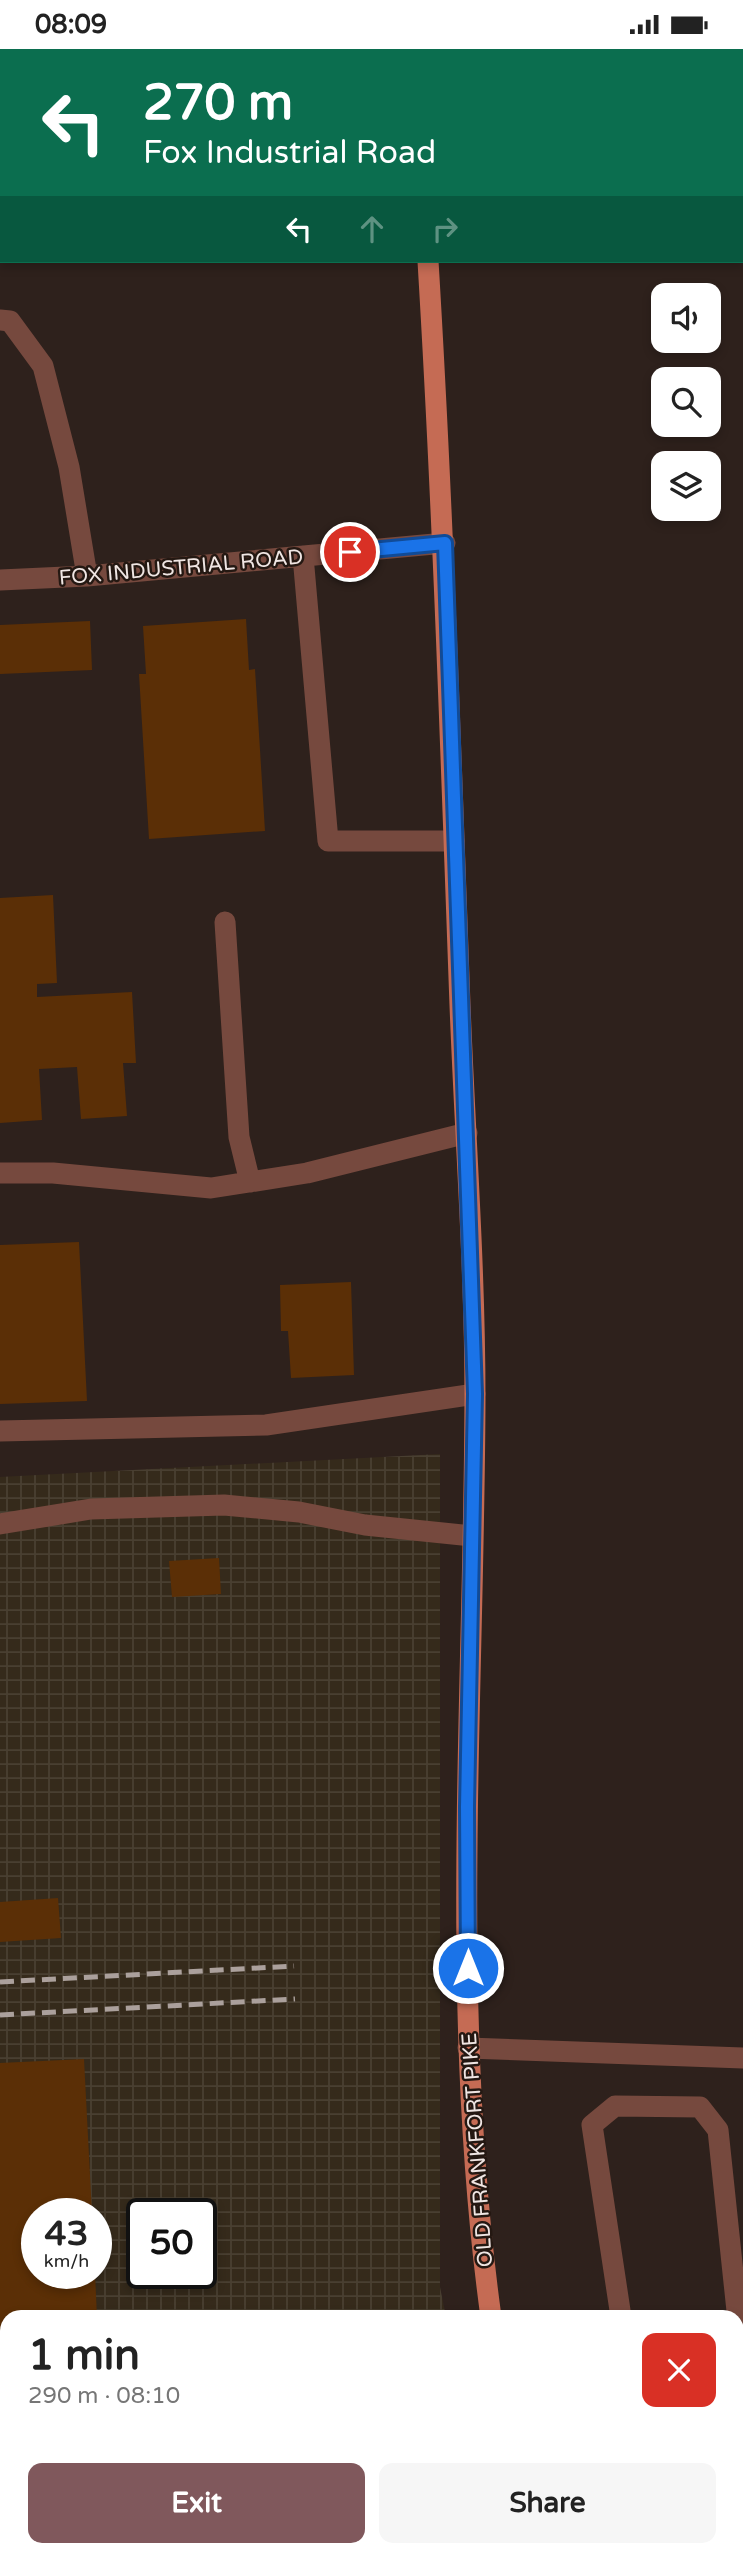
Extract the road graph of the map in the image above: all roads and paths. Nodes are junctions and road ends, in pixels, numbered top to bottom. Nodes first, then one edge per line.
1 (428, 263) edge
2 (0, 320) edge
3 (445, 543) junction
4 (303, 556) junction
5 (86, 576) junction
6 (0, 580) edge
7 (454, 841) junction
8 (225, 922) dead end
9 (467, 1133) junction
10 (0, 1174) edge
11 (250, 1182) junction
12 (475, 1394) junction
13 (0, 1431) edge
14 (0, 1524) edge
15 (472, 1536) junction
16 (468, 2048) junction
17 (743, 2058) edge
18 (490, 2310) edge
19 (620, 2310) edge
20 (737, 2310) edge

1 - 3 main road, OLD FRANKFORT PIKE
2 - 5 street
3 - 4 street, FOX INDUSTRIAL ROAD
3 - 7 main road, OLD FRANKFORT PIKE
4 - 5 street, FOX INDUSTRIAL ROAD
4 - 7 street
5 - 6 street, FOX INDUSTRIAL ROAD
7 - 9 main road, OLD FRANKFORT PIKE
8 - 11 street
9 - 11 street
9 - 12 main road, OLD FRANKFORT PIKE
10 - 11 street
12 - 13 street
12 - 15 main road, OLD FRANKFORT PIKE
14 - 15 street
15 - 16 main road, OLD FRANKFORT PIKE
16 - 17 street
16 - 18 main road, OLD FRANKFORT PIKE
19 - 20 street

